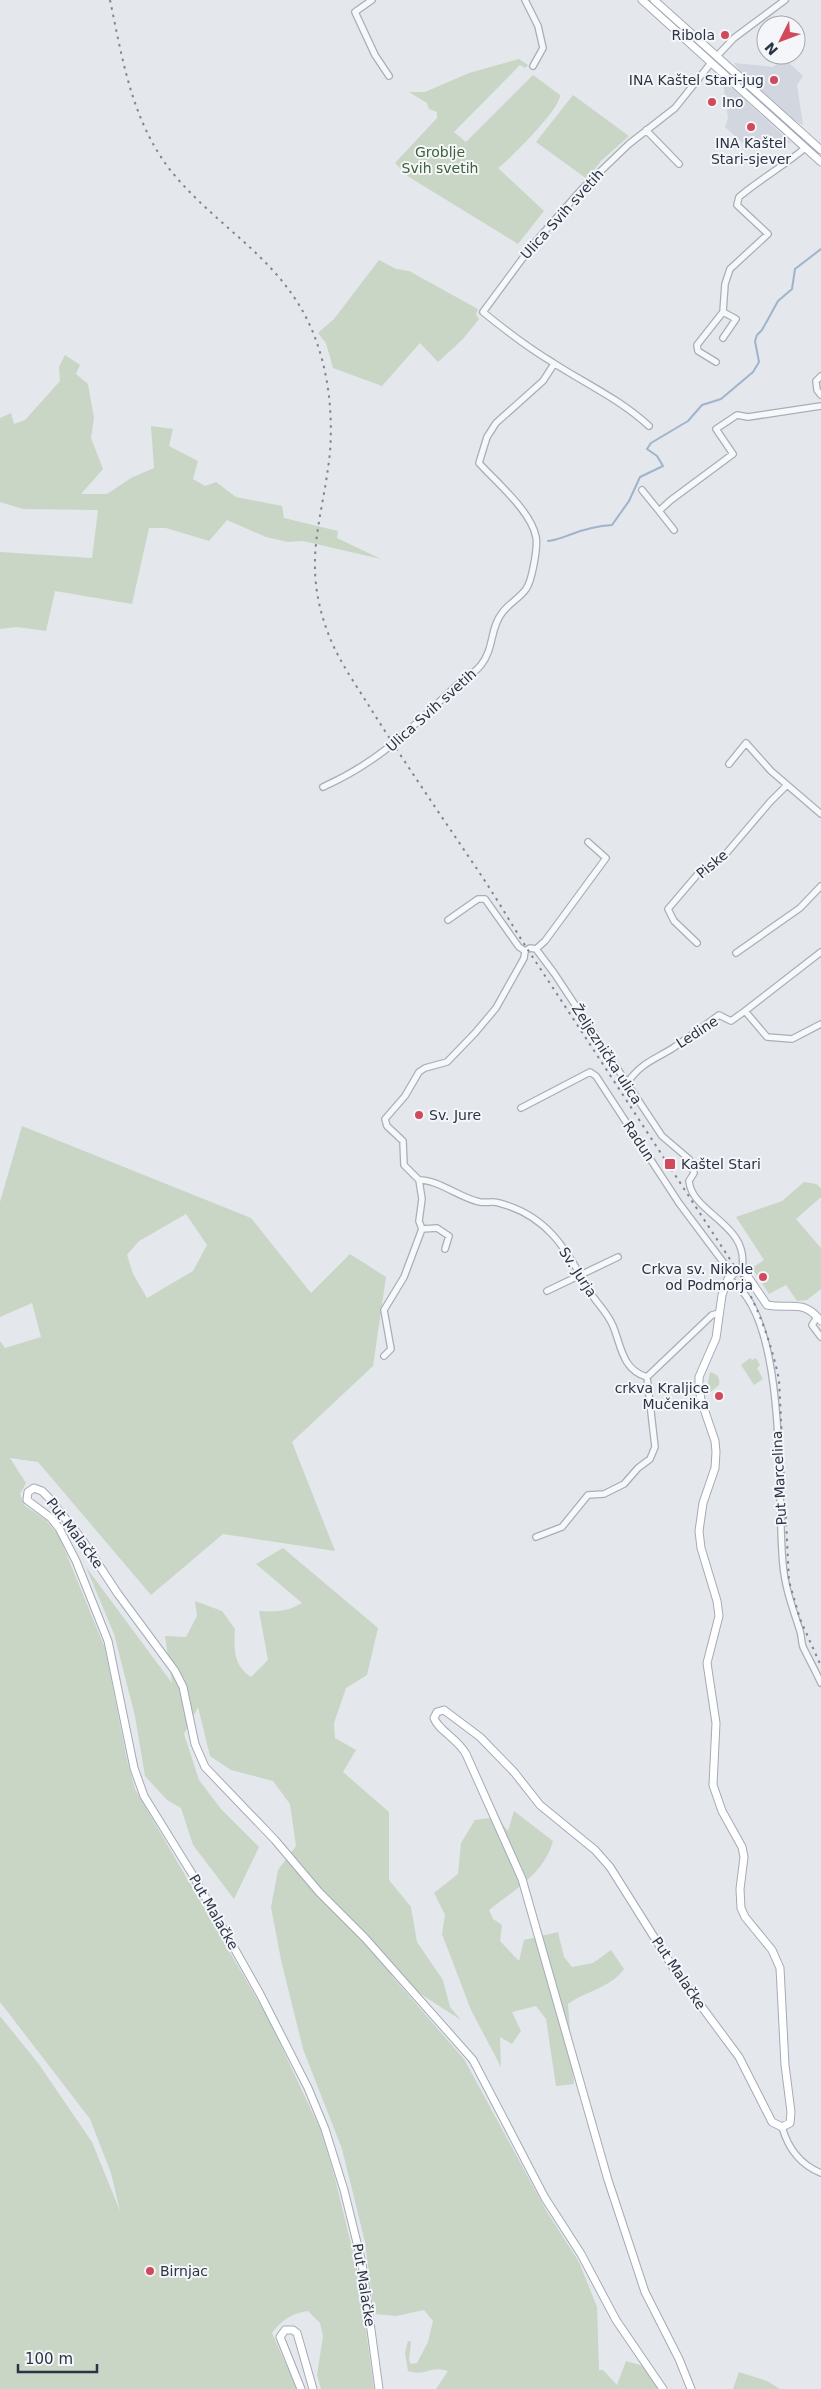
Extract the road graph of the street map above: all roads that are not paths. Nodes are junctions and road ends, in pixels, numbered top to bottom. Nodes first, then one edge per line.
1 (372, 0) edge
2 (525, 0) edge
3 (642, 0) edge
4 (654, 0) edge
5 (785, 0) edge
6 (717, 56) junction
7 (711, 63) junction
8 (533, 66) dead end
9 (389, 76) dead end
10 (646, 130) junction
11 (805, 148) junction
12 (821, 150) edge
13 (821, 162) edge
14 (679, 164) dead end
15 (723, 312) junction
16 (723, 338) dead end
17 (716, 362) dead end
18 (554, 364) junction
19 (821, 376) edge
20 (821, 395) edge
21 (821, 406) edge
22 (649, 426) dead end
23 (642, 490) dead end
24 (659, 511) junction
25 (674, 530) dead end
26 (729, 764) dead end
27 (787, 785) junction
28 (323, 787) dead end
29 (821, 814) edge
30 (588, 842) dead end
31 (821, 886) edge
32 (448, 920) dead end
33 (697, 943) dead end
34 (536, 949) junction
35 (525, 951) junction
36 (821, 952) edge
37 (736, 953) dead end
38 (745, 1011) junction
39 (821, 1024) edge
40 (627, 1083) junction
41 (521, 1108) dead end
42 (419, 1180) junction
43 (422, 1229) junction
44 (445, 1249) dead end
45 (618, 1257) dead end
46 (742, 1269) junction
47 (581, 1274) junction
48 (730, 1276) junction
49 (547, 1291) dead end
50 (719, 1313) junction
51 (819, 1319) edge
52 (821, 1337) edge
53 (384, 1356) dead end
54 (647, 1377) junction
55 (536, 1537) dead end
56 (821, 1683) edge
57 (782, 2128) junction
58 (821, 2173) edge
59 (301, 2389) edge
60 (314, 2389) edge
61 (379, 2389) edge
62 (663, 2389) edge
63 (691, 2389) edge

1 - 9 street
2 - 8 street
3 - 7 main road
4 - 6 main road
5 - 6 street
6 - 12 main road
7 - 10 street, Ulica Svih svetih
7 - 11 main road
10 - 14 street
10 - 18 street, Ulica Svih svetih
11 - 13 main road
11 - 15 street
15 - 16 street
15 - 17 street
18 - 22 street, Ulica Svih svetih
18 - 28 street, Ulica Svih svetih
19 - 20 street
21 - 24 street
23 - 24 street
24 - 25 street
26 - 27 street
27 - 29 street
27 - 33 street, Piske
30 - 34 street
31 - 37 street
32 - 35 street
34 - 35 street
34 - 40 street, Željeznička ulica
35 - 42 street
36 - 38 street
38 - 39 street
38 - 40 street, Ledine
40 - 46 street, Željeznička ulica
41 - 48 street, Radun
42 - 43 street
42 - 47 street, Sv. Jurja
43 - 44 street
43 - 53 street
45 - 47 street
46 - 48 main road
46 - 51 main road
47 - 49 street
47 - 54 street, Sv. Jurja
48 - 50 main road
48 - 56 street, Put Marcelina
50 - 54 street
50 - 57 main road
51 - 52 street
54 - 55 street
57 - 58 street
57 - 63 main road, Put Malačke
59 - 60 main road
61 - 62 main road, Put Malačke

